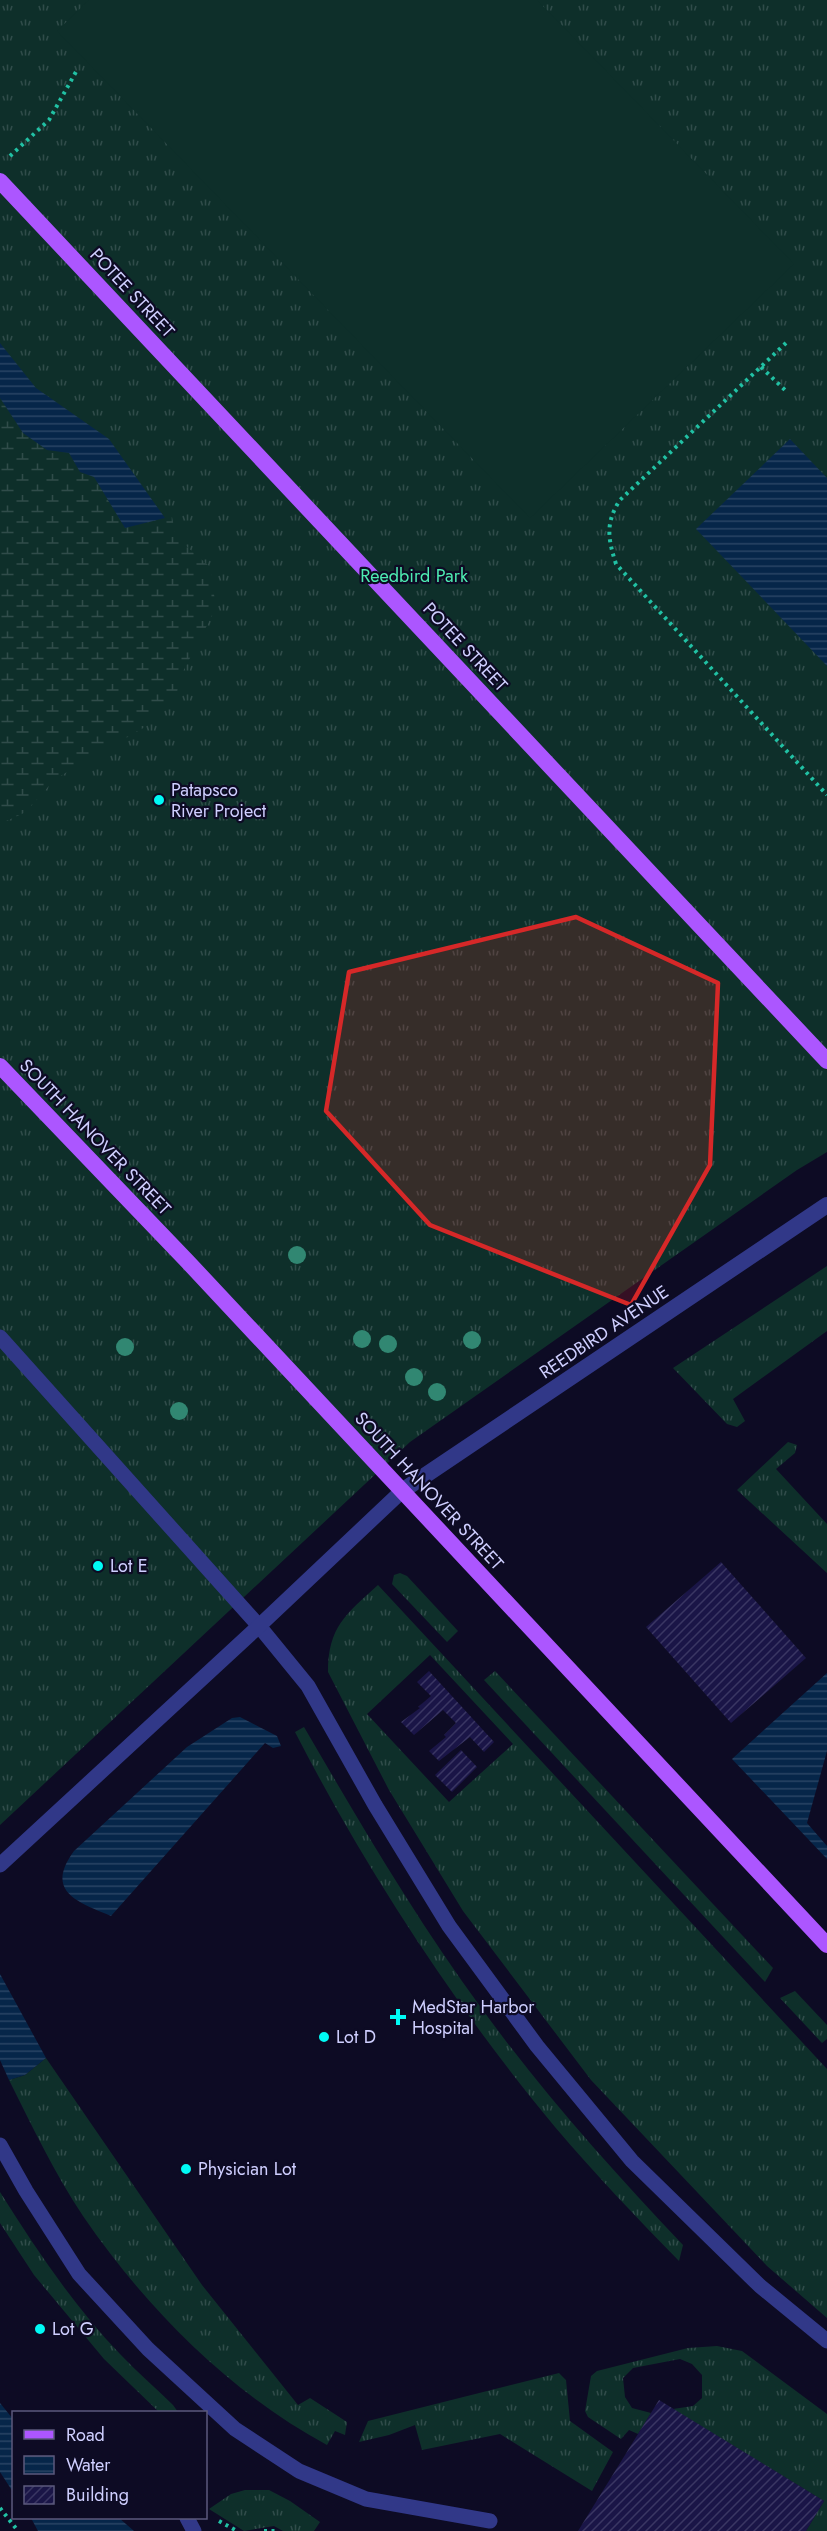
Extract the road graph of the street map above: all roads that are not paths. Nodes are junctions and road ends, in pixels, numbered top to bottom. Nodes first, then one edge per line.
1 (0, 181) edge
2 (827, 1061) edge
3 (0, 1066) edge
4 (827, 1205) edge
5 (0, 1336) edge
6 (402, 1491) junction
7 (260, 1626) junction
8 (0, 1865) edge
9 (827, 1945) edge
10 (0, 2145) edge
11 (827, 2341) edge
12 (490, 2520) dead end

1 - 2 main road, POTEE STREET
3 - 6 main road, SOUTH HANOVER STREET
4 - 6 street, REEDBIRD AVENUE
5 - 7 lane
6 - 7 lane
6 - 9 main road, SOUTH HANOVER STREET
7 - 8 lane
7 - 11 lane
10 - 12 lane

